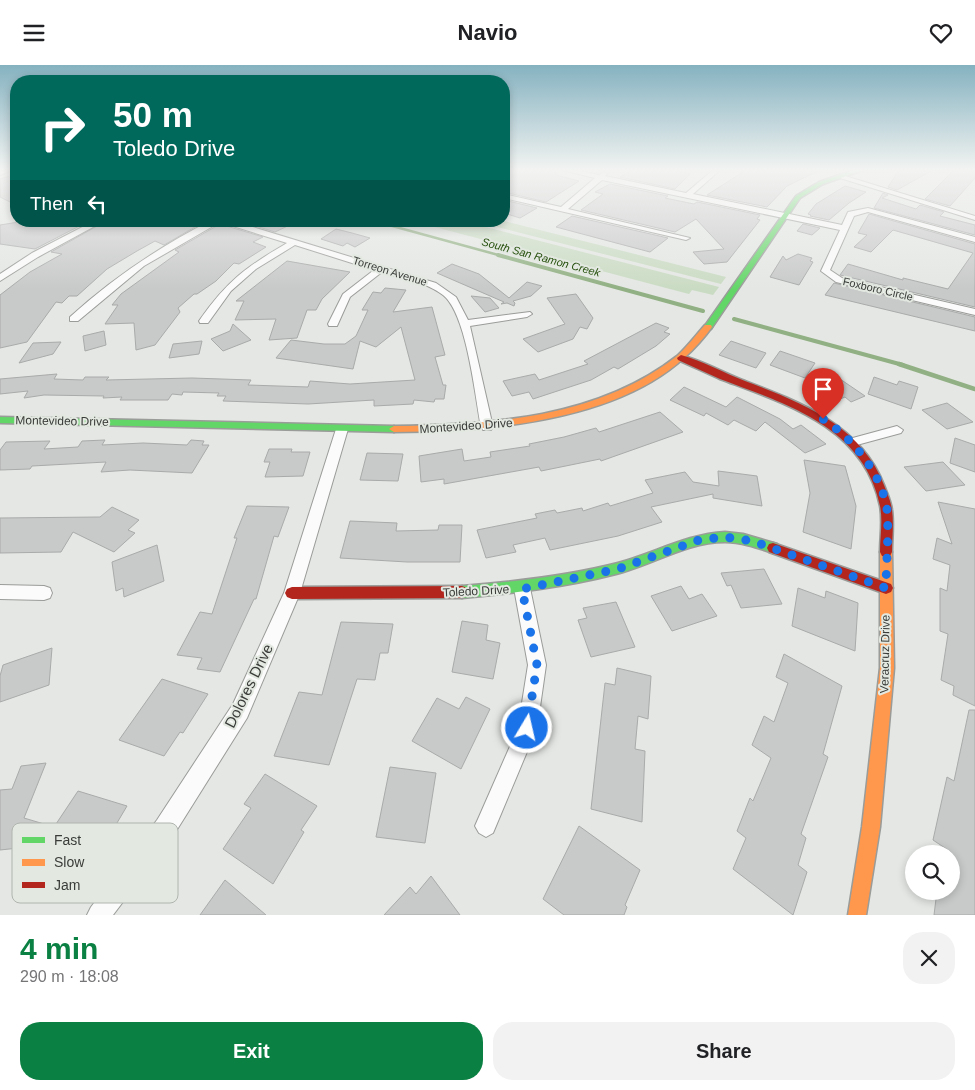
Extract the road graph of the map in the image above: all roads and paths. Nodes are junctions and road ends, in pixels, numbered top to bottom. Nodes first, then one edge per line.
1 (565, 210) edge
2 (758, 210) edge
3 (788, 210) edge
4 (946, 210) edge
5 (784, 215) junction
6 (972, 217) edge
7 (89, 227) edge
8 (205, 227) edge
9 (244, 227) edge
10 (844, 228) junction
11 (686, 238) dead end
12 (975, 240) edge
13 (295, 242) junction
14 (382, 268) junction
15 (1, 276) edge
16 (975, 311) edge
17 (527, 314) dead end
18 (74, 319) dead end
19 (204, 321) dead end
20 (465, 324) junction
21 (333, 325) dead end
22 (681, 358) junction
23 (0, 420) edge
24 (487, 427) junction
25 (342, 429) junction
26 (897, 430) dead end
27 (853, 442) junction
28 (886, 588) junction
29 (522, 589) junction
30 (0, 592) edge
31 (44, 593) dead end
32 (292, 593) junction
33 (168, 823) edge
34 (486, 826) dead end
35 (108, 903) edge
36 (99, 915) edge
37 (857, 915) edge

1 - 11 street
2 - 5 street
3 - 5 street, Montevideo Drive
4 - 6 street
5 - 10 street
5 - 22 street, Montevideo Drive
7 - 15 street
8 - 18 street
9 - 13 street, Torreon Avenue
10 - 12 street, Foxboro Circle
10 - 16 street, Foxboro Circle
13 - 14 street, Torreon Avenue
13 - 19 street
14 - 20 street, Torreon Avenue
14 - 21 street
17 - 20 street
20 - 24 street, Torreon Avenue
22 - 24 street, Montevideo Drive
22 - 27 street, Veracruz Drive
23 - 25 street, Montevideo Drive
24 - 25 street, Montevideo Drive
25 - 32 street, Dolores Drive
26 - 27 street
27 - 28 street, Veracruz Drive
28 - 29 street, Toledo Drive
28 - 37 street, Veracruz Drive
29 - 32 street, Toledo Drive
29 - 34 street
30 - 31 street
32 - 33 street, Dolores Drive
35 - 36 street, Dolores Drive

